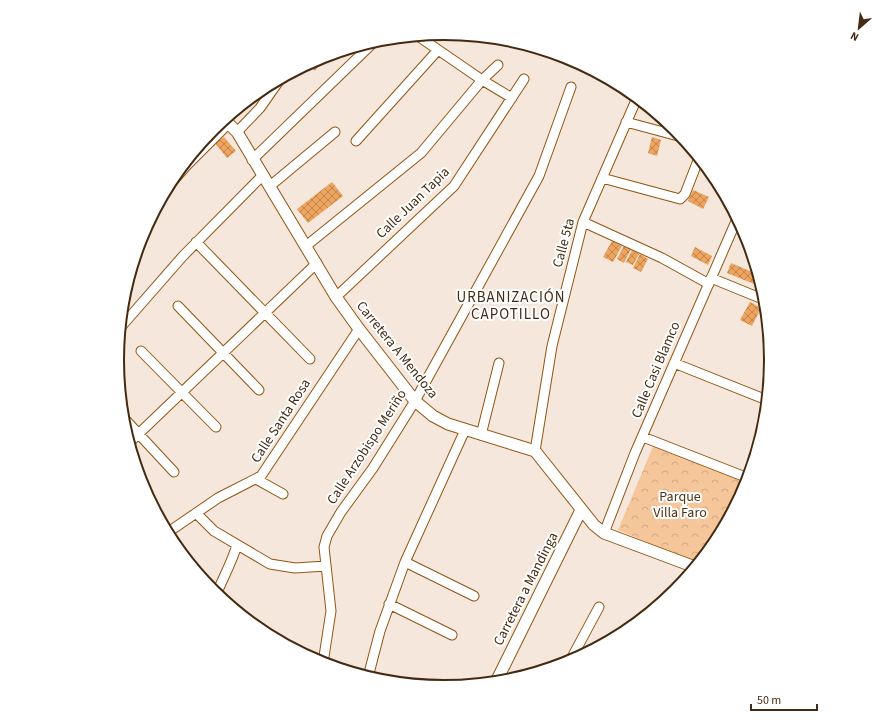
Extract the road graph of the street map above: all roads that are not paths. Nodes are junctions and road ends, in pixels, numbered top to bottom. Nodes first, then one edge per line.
1 (425, 41) edge
2 (366, 50) edge
3 (438, 50) junction
4 (498, 65) dead end
5 (482, 80) junction
6 (524, 80) dead end
7 (570, 86) dead end
8 (273, 90) edge
9 (512, 98) junction
10 (634, 104) edge
11 (626, 122) junction
12 (228, 123) edge
13 (237, 132) junction
14 (336, 132) dead end
15 (671, 135) edge
16 (356, 141) dead end
17 (252, 160) junction
18 (697, 164) edge
19 (263, 175) junction
20 (602, 178) junction
21 (270, 186) junction
22 (583, 222) junction
23 (734, 226) edge
24 (196, 242) junction
25 (306, 246) junction
26 (316, 263) junction
27 (710, 281) junction
28 (336, 296) junction
29 (757, 297) edge
30 (178, 306) dead end
31 (265, 312) junction
32 (126, 322) edge
33 (359, 329) junction
34 (141, 351) dead end
35 (223, 353) junction
36 (310, 359) dead end
37 (499, 362) dead end
38 (674, 363) junction
39 (260, 390) dead end
40 (182, 393) junction
41 (761, 398) edge
42 (415, 401) junction
43 (131, 425) edge
44 (216, 427) dead end
45 (464, 430) junction
46 (139, 434) junction
47 (481, 435) junction
48 (643, 437) junction
49 (133, 439) edge
50 (535, 451) junction
51 (174, 472) dead end
52 (742, 476) edge
53 (256, 479) junction
54 (283, 494) dead end
55 (581, 510) junction
56 (196, 513) junction
57 (172, 530) edge
58 (604, 533) junction
59 (237, 545) junction
60 (405, 562) junction
61 (689, 565) edge
62 (326, 566) junction
63 (219, 588) edge
64 (474, 596) dead end
65 (389, 604) junction
66 (599, 607) dead end
67 (452, 635) dead end
68 (575, 652) edge
69 (324, 657) edge
70 (370, 671) edge
71 (499, 675) edge

1 - 3 street
2 - 17 street
3 - 5 street
3 - 16 street
4 - 5 street
5 - 9 street
5 - 25 street
6 - 9 street, Calle Juan Tapia
7 - 42 street, Calle Arzobispo Meriño
8 - 13 street
9 - 28 street, Calle Juan Tapia
10 - 11 street, Calle 5ta
11 - 15 street
11 - 20 street, Calle 5ta
12 - 13 street, Carretera A Mendoza
13 - 17 street, Carretera A Mendoza
14 - 21 street
17 - 19 street, Carretera A Mendoza
18 - 20 street
19 - 21 street, Carretera A Mendoza
19 - 24 street
20 - 22 street, Calle 5ta
21 - 25 street, Carretera A Mendoza
22 - 27 street
22 - 50 street, Calle 5ta
23 - 27 street, Calle Casi Blamco
24 - 31 street
24 - 32 street
25 - 26 street, Carretera A Mendoza
26 - 28 street, Carretera A Mendoza
26 - 31 street
27 - 29 street
27 - 38 street, Calle Casi Blamco
28 - 33 street, Carretera A Mendoza
30 - 35 street
31 - 35 street
31 - 36 street
33 - 42 street, Carretera A Mendoza
33 - 53 street, Calle Santa Rosa
34 - 40 street
35 - 39 street
35 - 40 street
37 - 47 street
38 - 41 street
38 - 48 street, Calle Casi Blamco
40 - 44 street
40 - 46 street
42 - 45 street, Carretera A Mendoza
42 - 62 street, Calle Arzobispo Meriño
43 - 46 street
45 - 47 street, Carretera A Mendoza
45 - 60 street
46 - 49 street
46 - 51 street
47 - 50 street, Carretera A Mendoza
48 - 52 street
48 - 58 street, Calle Casi Blamco
50 - 55 street
53 - 54 street
53 - 56 street, Calle Santa Rosa
55 - 58 street
55 - 71 street, Carretera a Mandinga
56 - 57 street, Calle Santa Rosa
56 - 59 street
58 - 61 street
59 - 62 street
59 - 63 street
60 - 64 street
60 - 65 street
62 - 69 street, Calle Arzobispo Meriño
65 - 67 street
65 - 70 street
66 - 68 street

